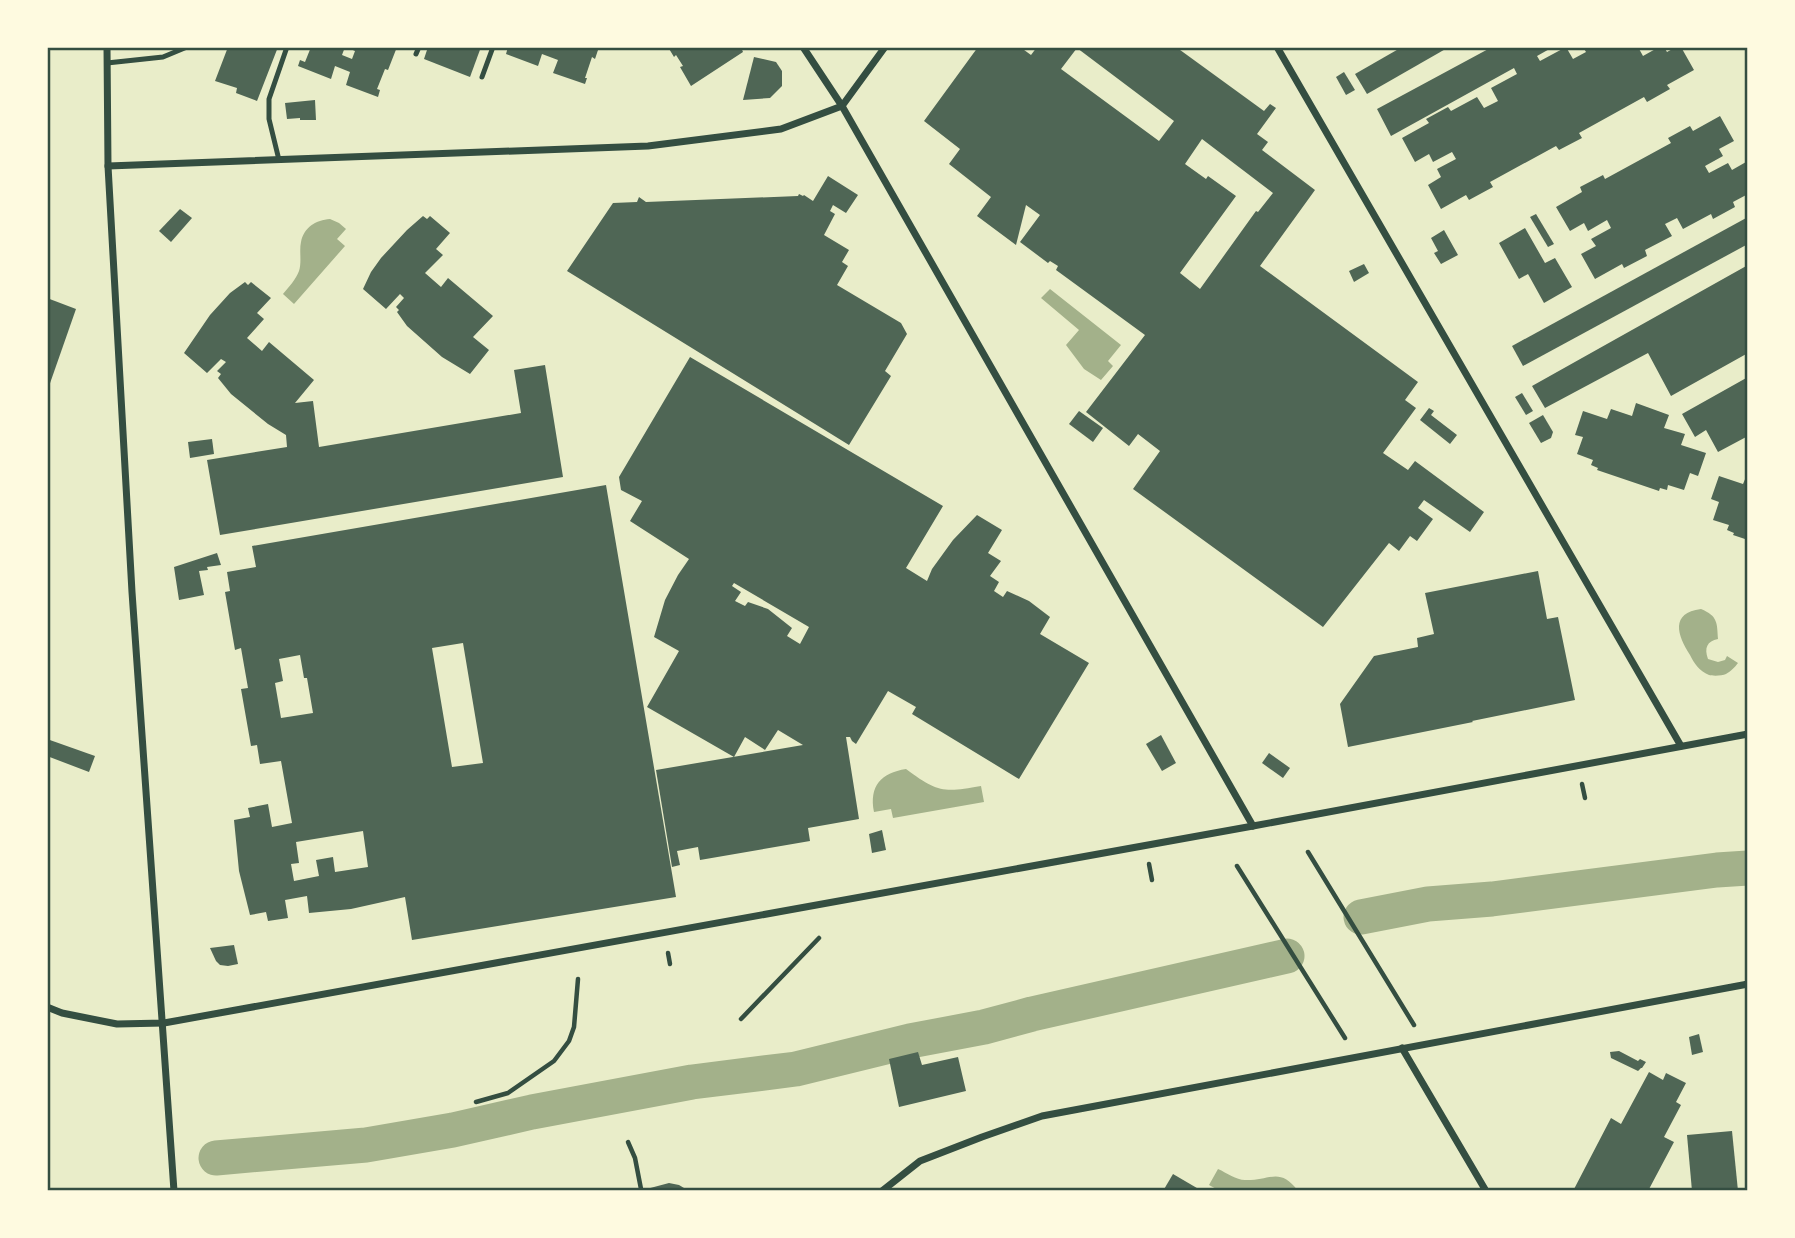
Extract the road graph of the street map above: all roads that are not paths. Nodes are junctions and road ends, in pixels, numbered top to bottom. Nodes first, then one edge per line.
1 (107, 47) edge
2 (187, 47) edge
3 (287, 47) edge
4 (419, 47) edge
5 (493, 47) edge
6 (803, 47) edge
7 (885, 47) edge
8 (1277, 47) edge
9 (416, 54) dead end
10 (107, 63) junction
11 (482, 77) dead end
12 (842, 106) junction
13 (279, 160) junction
14 (108, 166) junction
15 (1748, 734) edge
16 (1681, 746) junction
17 (1253, 826) junction
18 (1748, 984) edge
19 (47, 1007) edge
20 (164, 1023) junction
21 (1402, 1048) junction
22 (174, 1191) edge
23 (882, 1191) edge
24 (1486, 1191) edge

1 - 10 street
2 - 10 lane
3 - 13 lane
4 - 9 lane
5 - 11 lane
6 - 12 street
7 - 12 street
8 - 16 street
10 - 14 street
12 - 13 street
12 - 17 street
13 - 14 street
14 - 20 street
15 - 16 street
16 - 17 street
17 - 20 street
18 - 21 street
19 - 20 street
20 - 22 street
21 - 23 street
21 - 24 street

